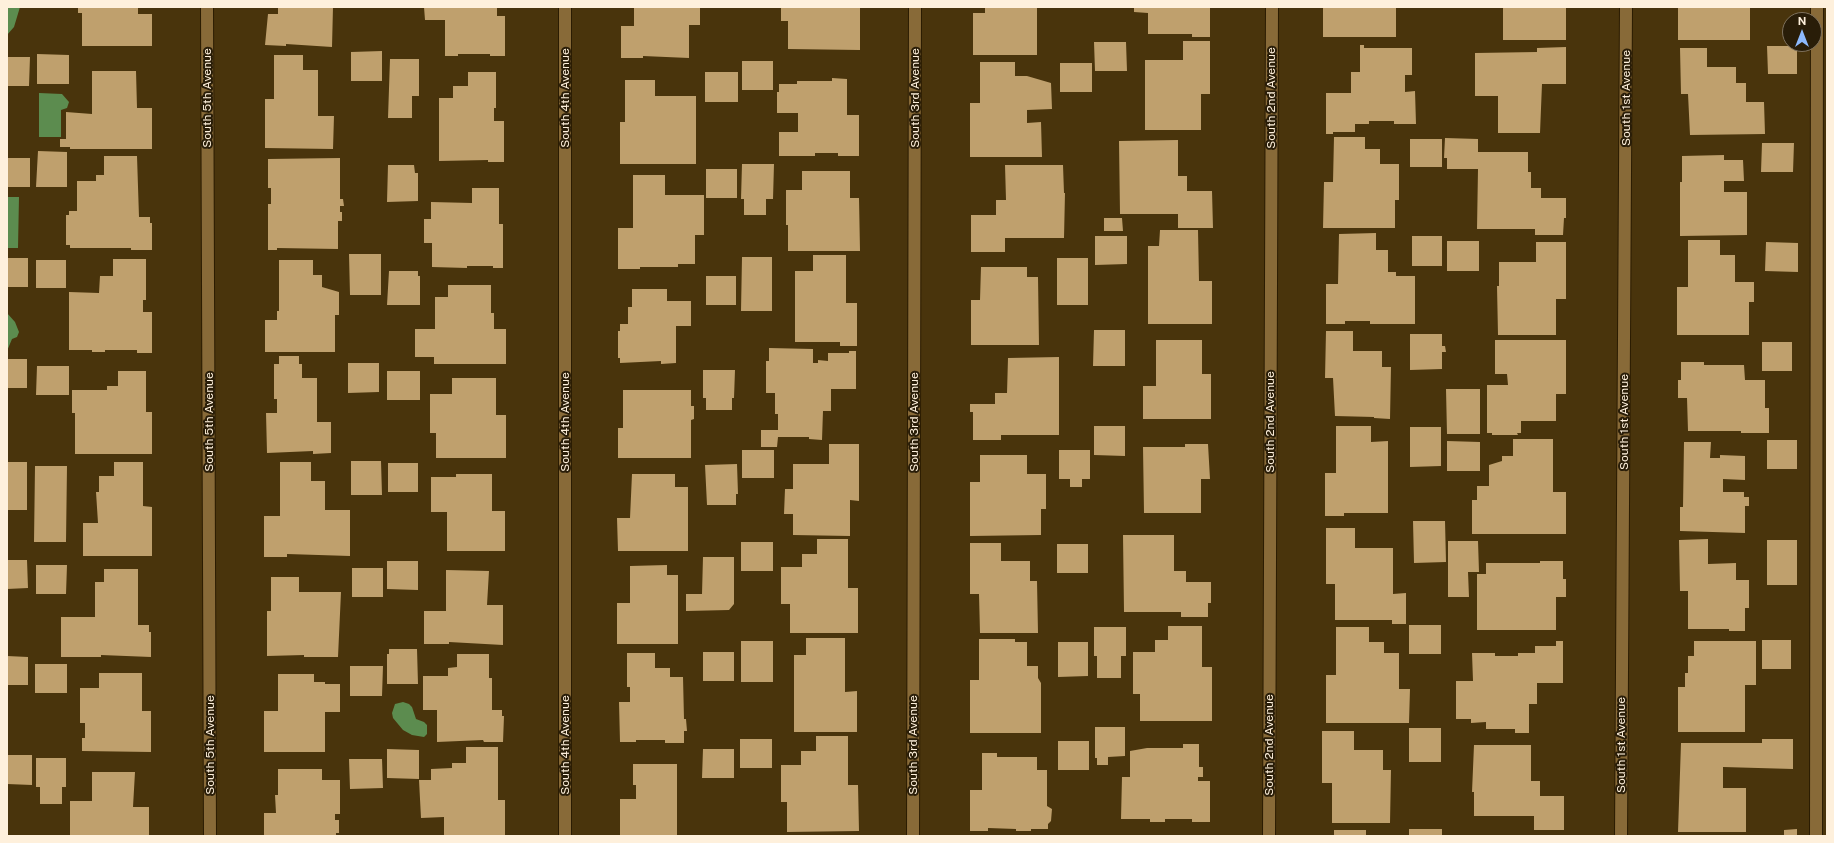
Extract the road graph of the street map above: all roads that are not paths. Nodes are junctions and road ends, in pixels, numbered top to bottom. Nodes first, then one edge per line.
1 (207, 7) edge
2 (565, 7) edge
3 (915, 7) edge
4 (1272, 7) edge
5 (1626, 7) edge
6 (1817, 7) edge
7 (210, 836) edge
8 (565, 836) edge
9 (913, 836) edge
10 (1269, 836) edge
11 (1621, 836) edge
12 (1816, 836) edge

1 - 7 street, South 5th Avenue
2 - 8 street, South 4th Avenue
3 - 9 street, South 3rd Avenue
4 - 10 street, South 2nd Avenue
5 - 11 street, South 1st Avenue
6 - 12 street

